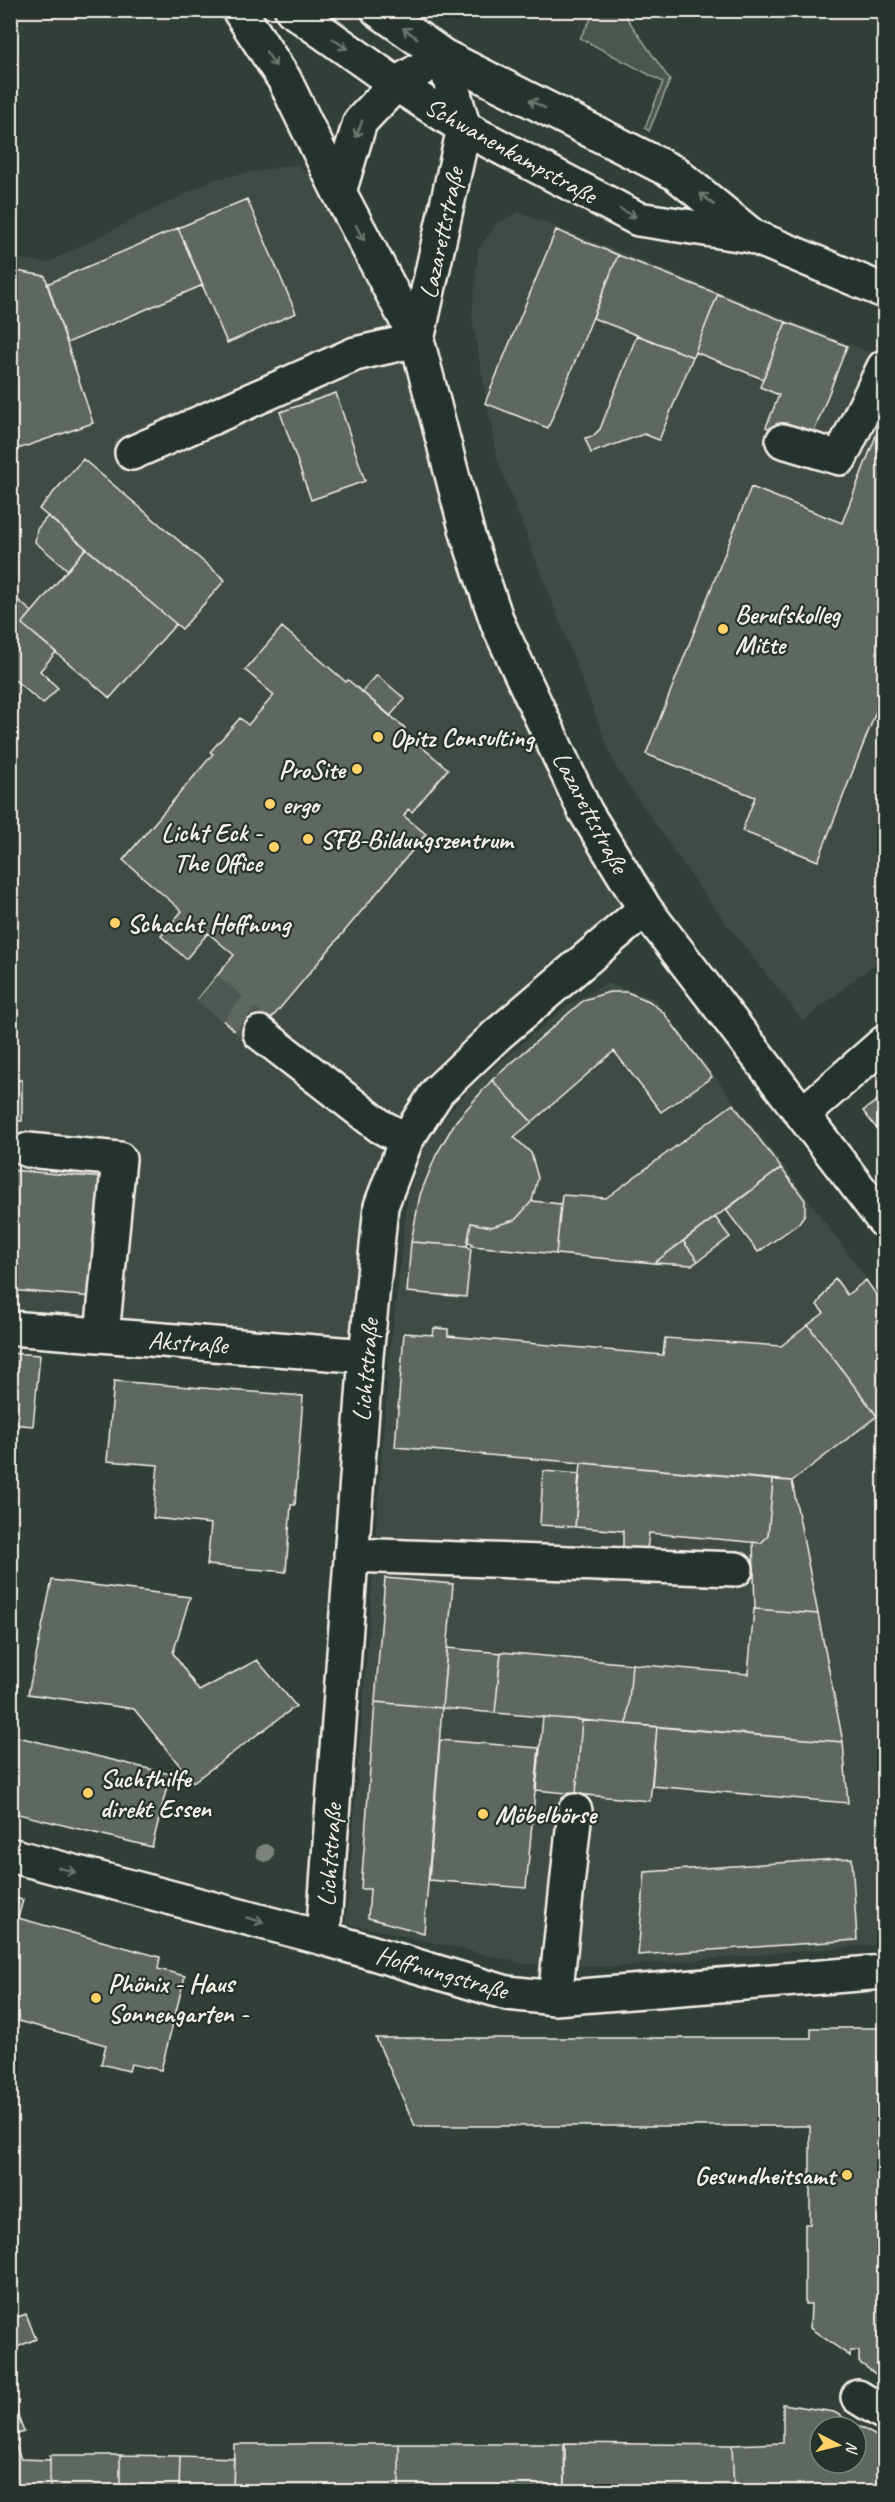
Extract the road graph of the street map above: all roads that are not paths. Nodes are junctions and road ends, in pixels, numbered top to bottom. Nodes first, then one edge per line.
1 (239, 10) edge
2 (292, 10) edge
3 (378, 10) edge
4 (443, 56) junction
5 (396, 84) junction
6 (464, 128) junction
7 (339, 192) junction
8 (752, 236) junction
9 (885, 291) edge
10 (417, 340) junction
11 (885, 367) edge
12 (783, 441) dead end
13 (132, 453) dead end
14 (645, 909) junction
15 (260, 1032) tunnel mouth
16 (885, 1043) edge
17 (803, 1114) junction
18 (406, 1140) junction
19 (28, 1150) dead end
20 (885, 1221) edge
21 (10, 1328) edge
22 (102, 1335) junction
23 (366, 1356) junction
24 (351, 1555) junction
25 (736, 1569) dead end
26 (575, 1810) dead end
27 (10, 1855) edge
28 (323, 1938) junction
29 (885, 1972) edge
30 (555, 1998) junction

1 -> 7 street, Lazarettstraße
2 -> 5 street, Schwanenkampstraße
4 -> 3 street, Schwanenkampstraße
4 - 5 street
4 - 6 street, Lazarettstraße
8 -> 4 street, Schwanenkampstraße
5 - 6 street, Schwanenkampstraße
5 -> 7 street
6 -> 8 street, Schwanenkampstraße
6 - 10 street, Lazarettstraße
7 -> 10 street, Lazarettstraße
8 - 9 street, Schwanenkampstraße
10 - 13 street
10 - 14 street, Lazarettstraße
11 - 12 street
14 - 17 street, Lazarettstraße
14 - 18 street, Lichtstraße
15 - 18 street
16 - 17 street
17 - 20 street, Lazarettstraße
18 - 23 street, Lichtstraße
19 - 22 street
21 - 22 street, Akstraße
22 - 23 street, Akstraße
23 - 24 street, Lichtstraße
24 - 25 street
24 - 28 street, Lichtstraße
26 - 30 street
27 -> 28 street, Hoffnungstraße
28 - 30 street, Hoffnungstraße
29 - 30 street, Hoffnungstraße

